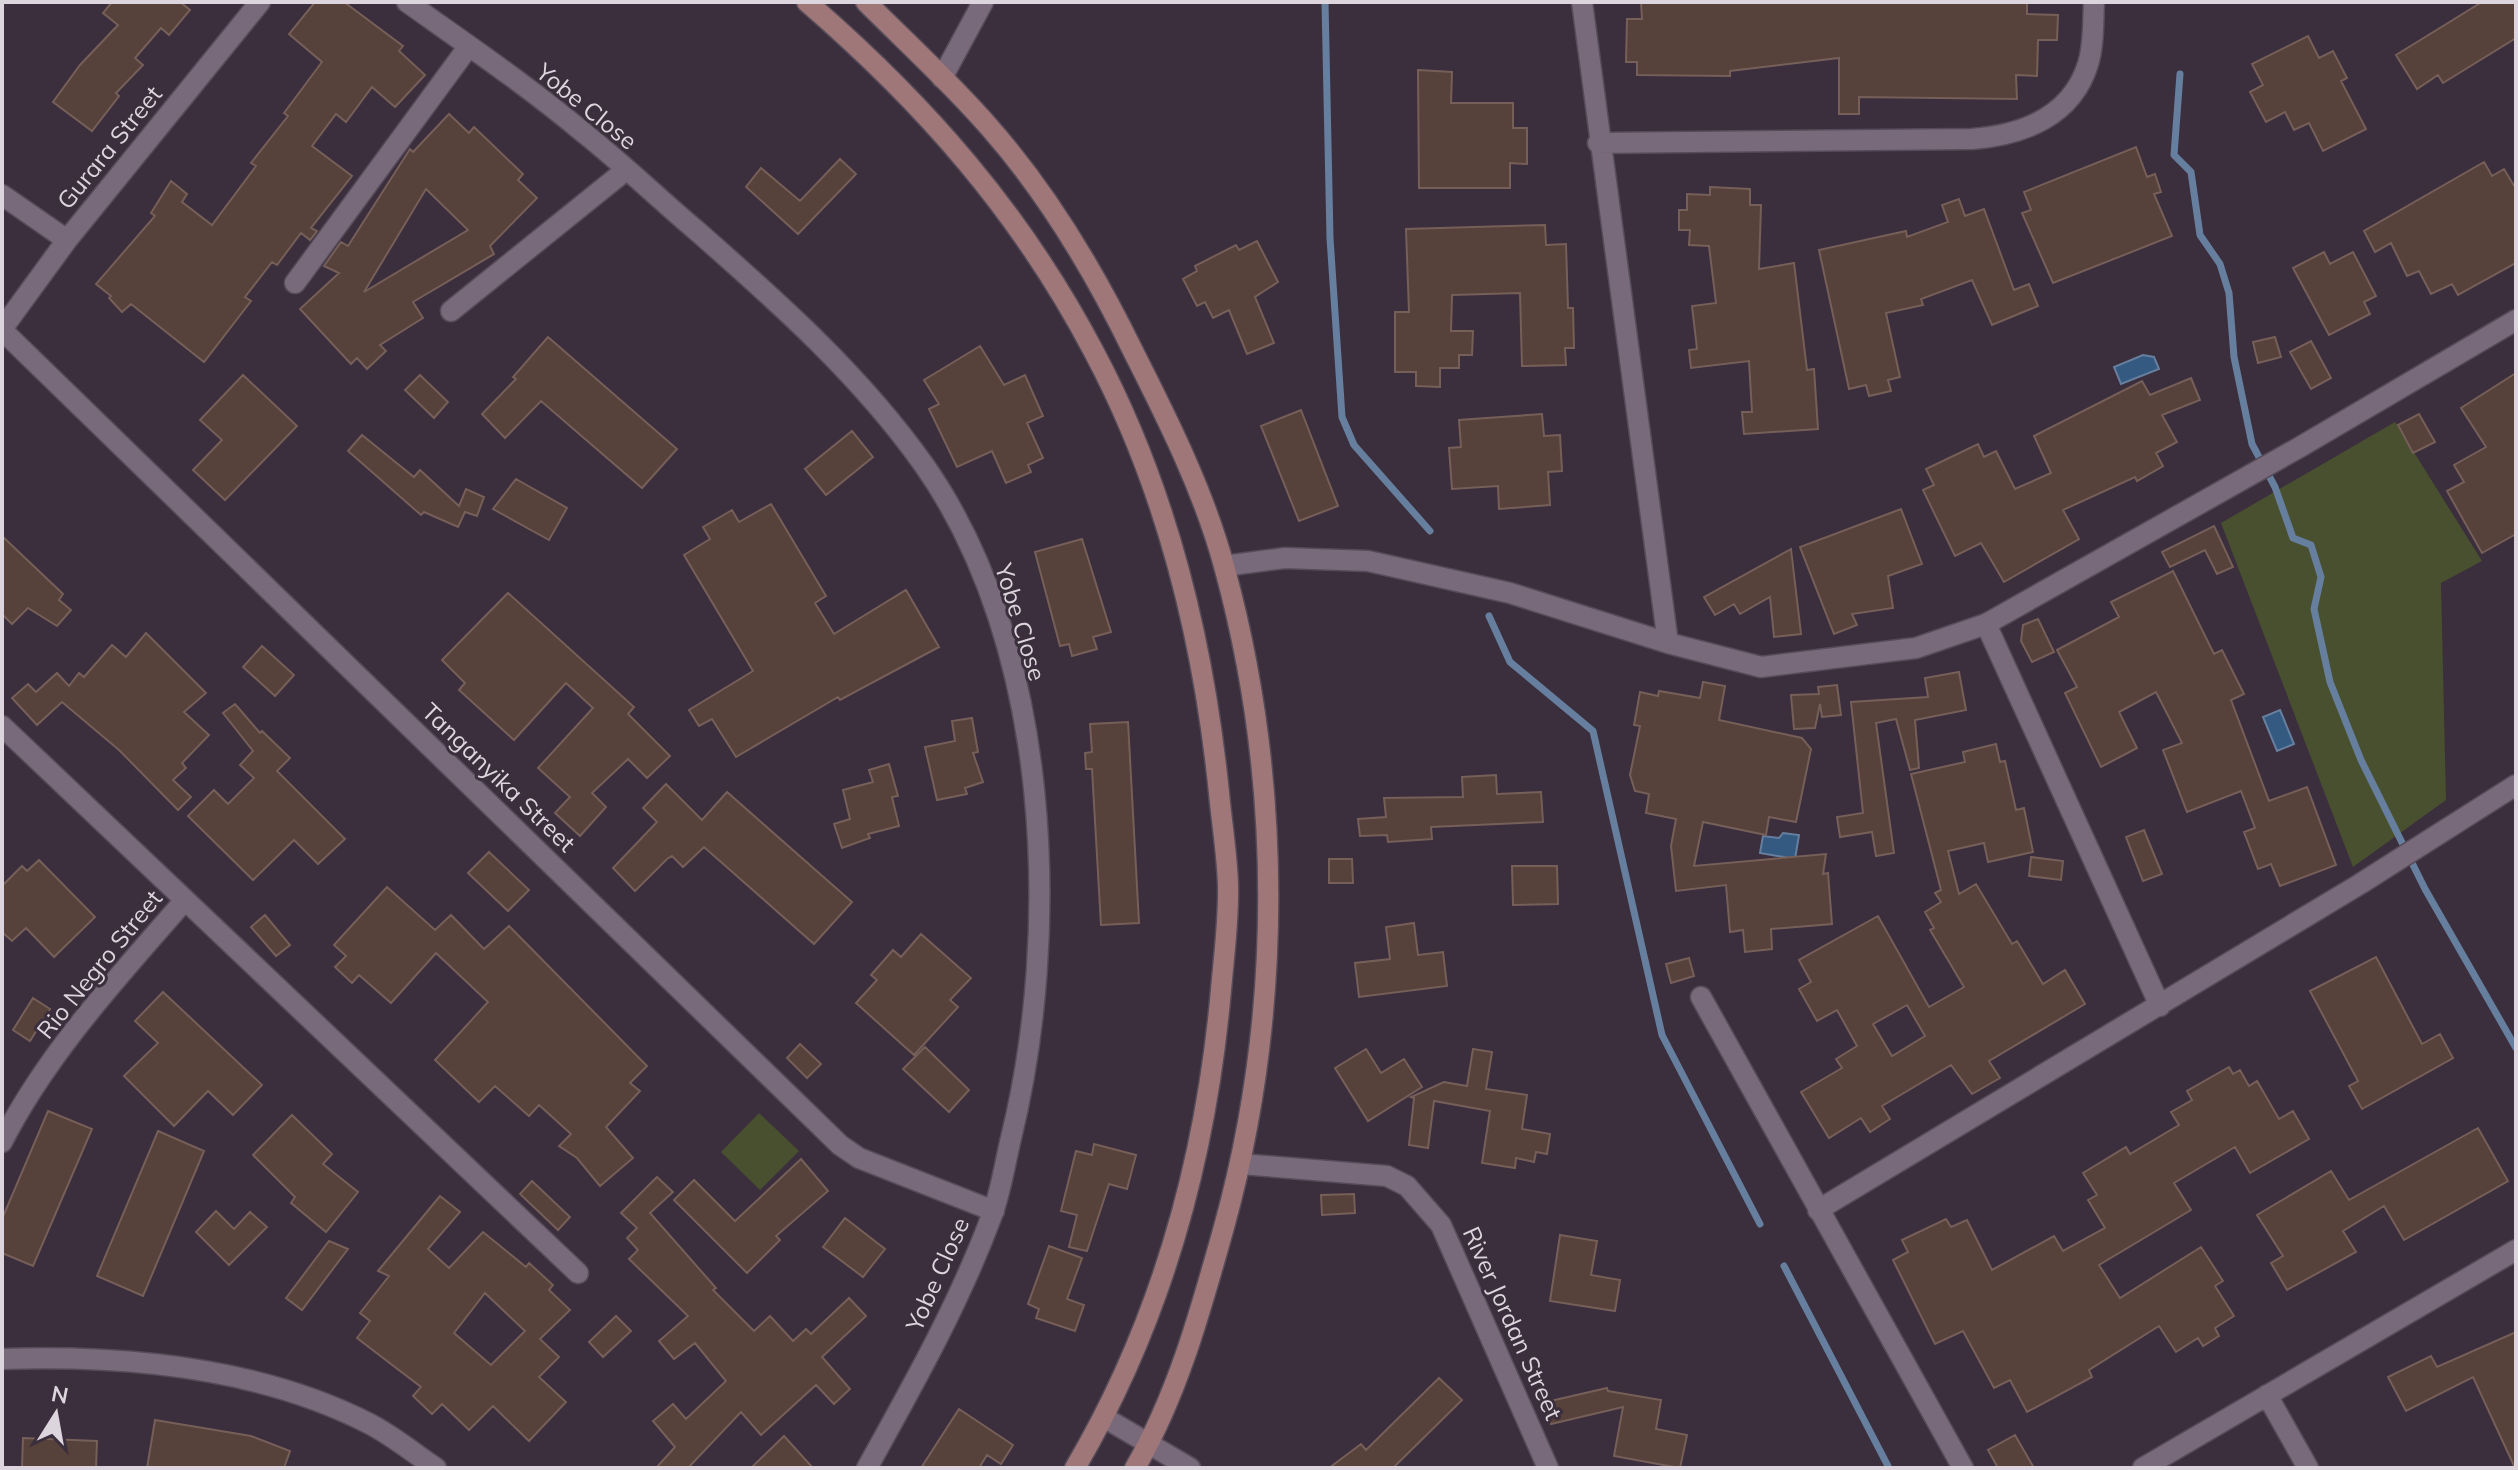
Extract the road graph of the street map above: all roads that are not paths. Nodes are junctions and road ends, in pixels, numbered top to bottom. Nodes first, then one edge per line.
1 (260, 2) edge
2 (407, 2) edge
3 (807, 2) edge
4 (866, 2) edge
5 (983, 2) edge
6 (1582, 2) edge
7 (2094, 2) edge
8 (469, 46) junction
9 (942, 78) junction
10 (1598, 143) junction
11 (626, 170) junction
12 (2, 195) edge
13 (67, 240) junction
14 (295, 283) dead end
15 (451, 311) dead end
16 (2516, 320) edge
17 (2, 330) edge
18 (1224, 566) junction
19 (1986, 624) junction
20 (1668, 643) junction
21 (2, 726) edge
22 (2516, 785) edge
23 (185, 900) junction
24 (1701, 997) dead end
25 (2160, 1006) junction
26 (2, 1142) edge
27 (1241, 1164) junction
28 (1818, 1210) junction
29 (994, 1211) junction
30 (2516, 1250) edge
31 (578, 1273) dead end
32 (2, 1359) edge
33 (2267, 1395) junction
34 (1105, 1418) junction
35 (1150, 1443) junction
36 (436, 1468) edge
37 (867, 1468) edge
38 (1075, 1468) edge
39 (1135, 1468) edge
40 (1190, 1468) edge
41 (1548, 1468) edge
42 (1963, 1468) edge
43 (2143, 1468) edge
44 (2308, 1468) edge

1 - 13 street, Gurara Street
2 - 8 street, Yobe Close
3 - 34 street
4 - 9 street
5 - 9 street
6 - 10 street
7 - 10 street
8 - 11 street, Yobe Close
8 - 14 street
9 - 18 street
10 - 20 street
11 - 15 street
11 - 29 street, Yobe Close
12 - 13 street
13 - 17 street, Gurara Street
16 - 19 street
17 - 29 street, Tanganyika Street
18 - 20 street
18 - 27 street
19 - 20 street
19 - 25 street
21 - 23 street
22 - 25 street
23 - 26 street, Rio Negro Street
23 - 31 street
24 - 28 street
25 - 28 street
27 - 35 street
27 - 41 street, River Jordan Street
28 - 42 street
29 - 37 street, Yobe Close
30 - 33 street
32 - 36 street
33 - 43 street
33 - 44 street
34 - 35 street
34 - 38 street
35 - 39 street
35 - 40 street

